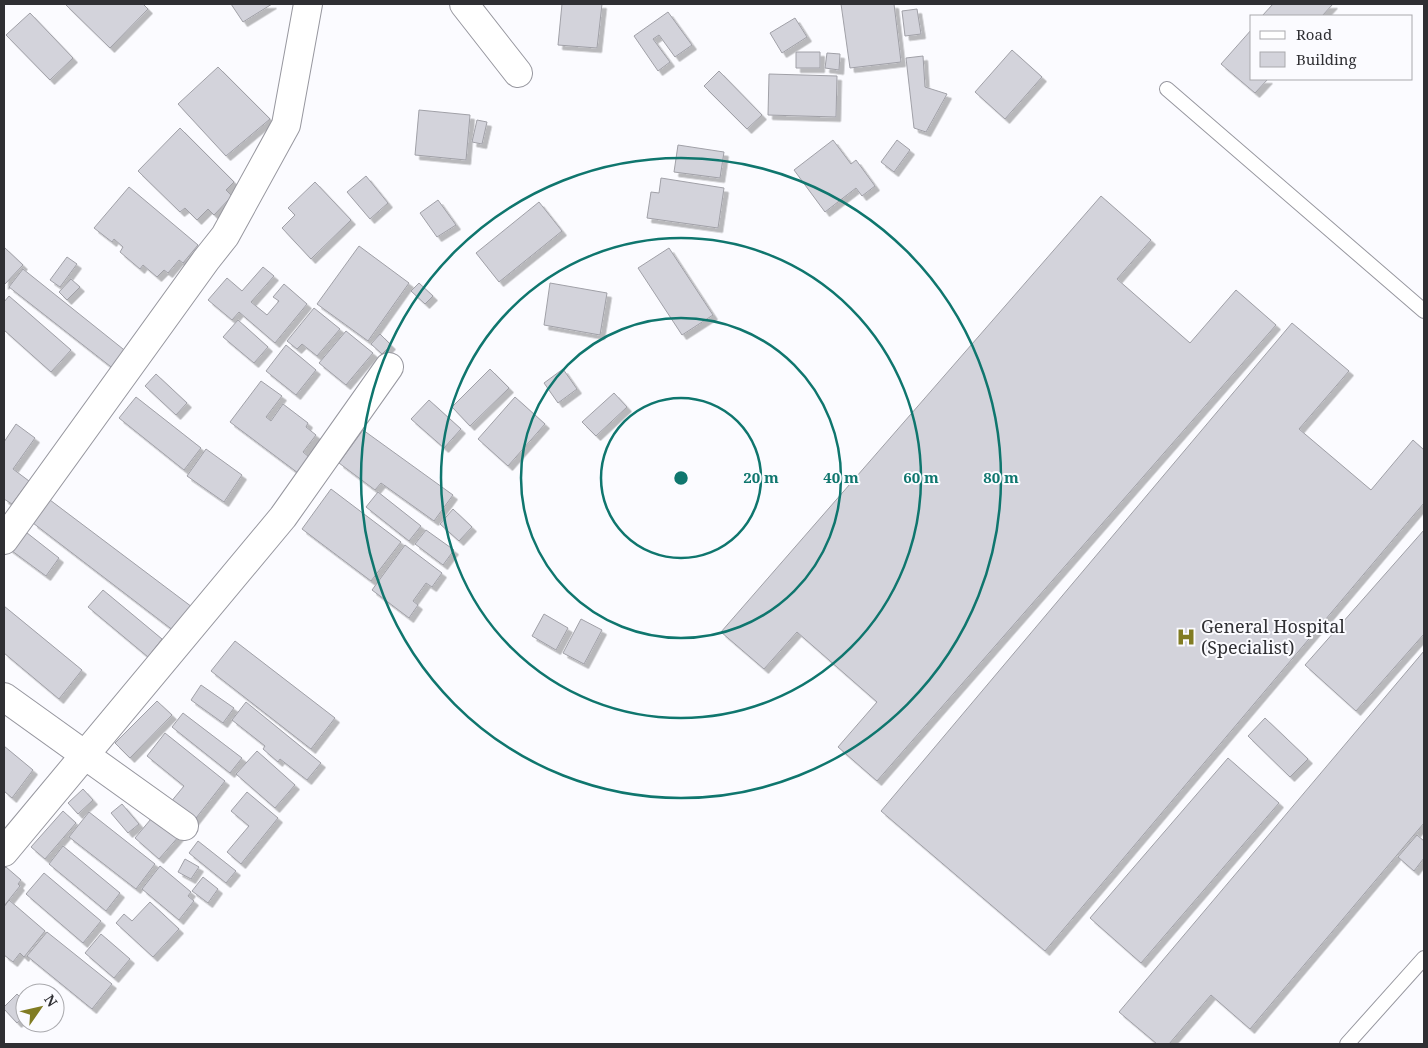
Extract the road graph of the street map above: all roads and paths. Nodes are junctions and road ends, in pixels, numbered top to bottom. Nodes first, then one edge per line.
1 (308, 4) edge
2 (464, 4) edge
3 (518, 73) dead end
4 (1167, 89) dead end
5 (1424, 311) edge
6 (389, 366) dead end
7 (4, 540) edge
8 (4, 697) edge
9 (85, 756) junction
10 (184, 826) dead end
11 (4, 852) edge
12 (1424, 958) edge
13 (1347, 1044) edge

1 - 7 street
2 - 3 street
4 - 5 lane
6 - 9 street
8 - 9 street
9 - 10 street
9 - 11 street
12 - 13 lane

